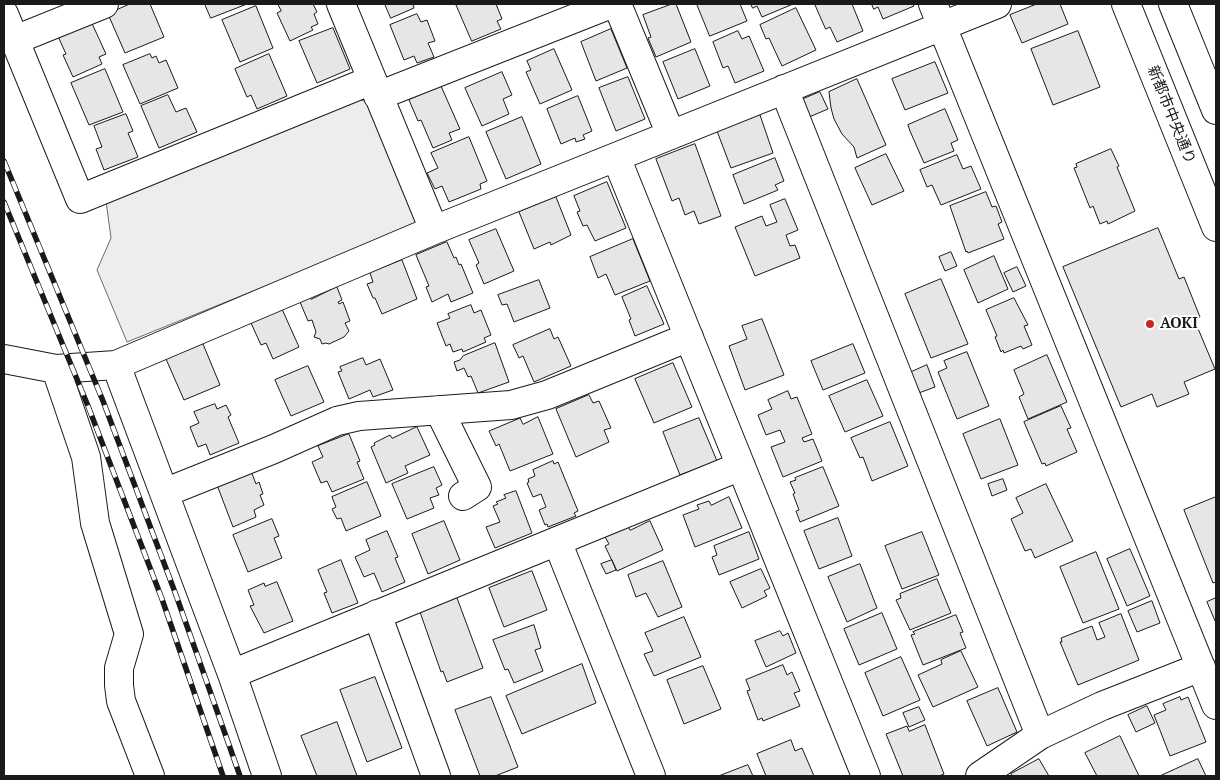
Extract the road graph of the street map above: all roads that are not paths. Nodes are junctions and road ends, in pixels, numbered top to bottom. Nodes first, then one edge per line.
1 (104, 4) edge
2 (341, 4) edge
3 (611, 4) edge
4 (617, 4) edge
5 (996, 4) edge
6 (1126, 4) edge
7 (1174, 4) edge
8 (4, 14) edge
9 (937, 15) edge
10 (15, 40) junction
11 (375, 88) junction
12 (784, 89) junction
13 (1216, 110) edge
14 (671, 136) junction
15 (616, 157) junction
16 (1216, 226) edge
17 (434, 230) junction
18 (689, 337) junction
19 (4, 359) edge
20 (116, 365) junction
21 (56, 369) junction
22 (439, 410) junction
23 (741, 466) junction
24 (164, 493) junction
25 (463, 496) dead end
26 (558, 541) junction
27 (378, 614) junction
28 (1201, 667) junction
29 (232, 674) junction
30 (1216, 705) edge
31 (1040, 735) junction
32 (150, 776) edge
33 (267, 776) edge
34 (436, 776) edge
35 (651, 776) edge
36 (866, 776) edge
37 (980, 776) edge

1 - 10 street
2 - 11 street
3 - 11 street
4 - 14 street
5 - 9 street
6 - 16 street, 新都市中央通り
7 - 13 street
8 - 10 street
9 - 12 street
9 - 28 street
10 - 11 street
11 - 17 street
12 - 14 street
12 - 31 street
14 - 15 street
15 - 17 street
15 - 18 street
17 - 20 street
18 - 22 street
18 - 23 street
19 - 21 street
20 - 21 street
20 - 24 street
21 - 32 street
22 - 24 street
22 - 25 street
23 - 26 street
23 - 36 street
24 - 29 street
26 - 27 street
26 - 35 street
27 - 29 street
27 - 34 street
28 - 30 street
28 - 31 street
29 - 33 street
31 - 37 street

